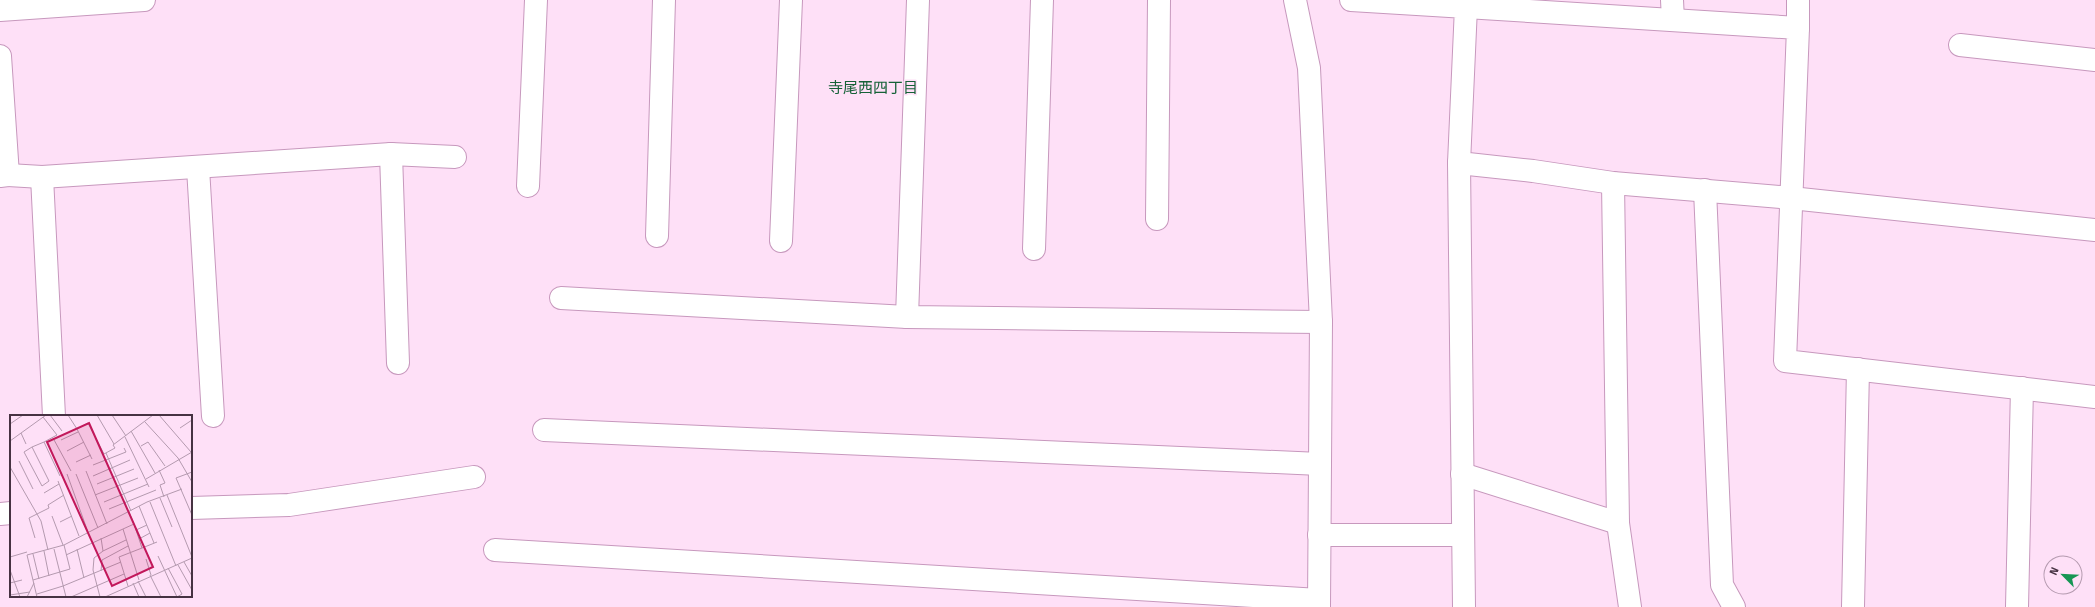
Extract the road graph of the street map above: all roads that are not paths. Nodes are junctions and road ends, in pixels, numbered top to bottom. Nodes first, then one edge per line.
1 (144, 0) edge
2 (536, 0) edge
3 (664, 0) edge
4 (791, 0) edge
5 (918, 0) edge
6 (1042, 0) edge
7 (1159, 0) edge
8 (1295, 0) edge
9 (1351, 0) edge
10 (1798, 0) edge
11 (1427, 2) edge
12 (1552, 6) edge
13 (1466, 7) junction
14 (0, 10) edge
15 (1673, 10) edge
16 (1798, 28) junction
17 (1960, 45) dead end
18 (0, 56) edge
19 (2095, 60) edge
20 (391, 154) junction
21 (455, 157) dead end
22 (1459, 163) junction
23 (198, 168) junction
24 (4, 176) edge
25 (42, 177) junction
26 (1613, 183) junction
27 (528, 186) dead end
28 (1705, 190) junction
29 (1791, 198) junction
30 (1157, 220) dead end
31 (2095, 230) edge
32 (656, 236) dead end
33 (781, 241) dead end
34 (1034, 249) dead end
35 (561, 298) dead end
36 (907, 317) junction
37 (1322, 322) junction
38 (398, 363) dead end
39 (1858, 369) junction
40 (2022, 388) junction
41 (2095, 396) edge
42 (54, 415) edge
43 (213, 416) dead end
44 (544, 430) dead end
45 (1320, 464) junction
46 (1462, 474) junction
47 (474, 477) dead end
48 (192, 508) edge
49 (1618, 522) junction
50 (1319, 535) junction
51 (1463, 535) junction
52 (495, 550) dead end
53 (1319, 604) edge
54 (1464, 607) edge
55 (1630, 607) edge
56 (1734, 607) edge
57 (1853, 607) edge
58 (2017, 607) edge

1 - 14 street
2 - 27 street
3 - 32 street
4 - 33 street
5 - 36 street
6 - 34 street
7 - 30 street
8 - 37 street
9 - 11 street
10 - 16 street
11 - 13 street
12 - 13 street
12 - 15 street
13 - 22 street
15 - 16 street
16 - 29 street
17 - 19 street
18 - 24 street
20 - 21 street
20 - 23 street
20 - 38 street
22 - 26 street
22 - 46 street
23 - 25 street
23 - 43 street
24 - 25 street
25 - 42 street
26 - 28 street
26 - 49 street
28 - 29 street
28 - 56 street
29 - 31 street
29 - 39 street
35 - 36 street
36 - 37 street
37 - 45 street
39 - 40 street
39 - 57 street
40 - 41 street
40 - 58 street
44 - 45 street
45 - 50 street
46 - 49 street
46 - 51 street
47 - 48 street
49 - 55 street
50 - 51 street
50 - 53 street
51 - 54 street
52 - 53 street

